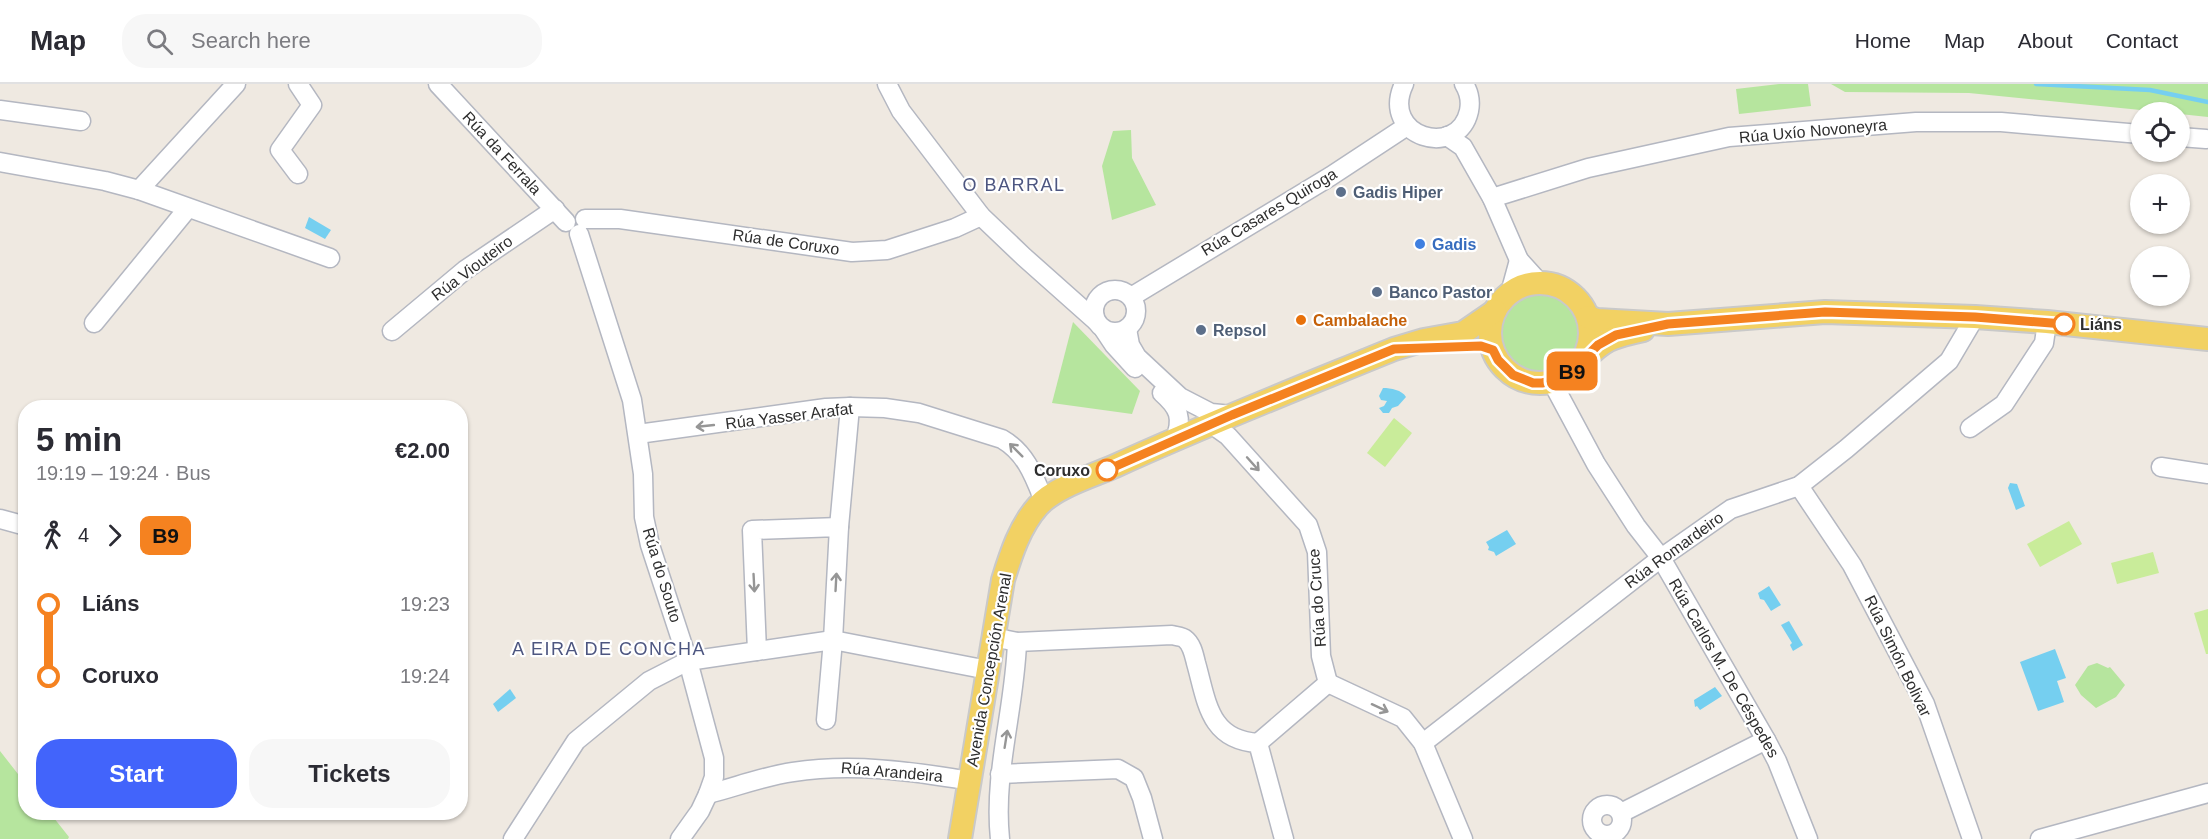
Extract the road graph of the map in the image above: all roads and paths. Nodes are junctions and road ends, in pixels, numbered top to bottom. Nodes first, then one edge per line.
1 (236, 84) edge
2 (298, 84) edge
3 (438, 84) edge
4 (887, 84) edge
5 (1404, 84) edge
6 (1464, 84) edge
7 (0, 110) edge
8 (81, 121) dead end
9 (1462, 125) junction
10 (1407, 126) junction
11 (2130, 133) edge
12 (1447, 136) junction
13 (2190, 138) edge
14 (2206, 139) dead end
15 (1463, 147) junction
16 (0, 162) edge
17 (298, 174) dead end
18 (139, 190) junction
19 (1492, 198) junction
20 (188, 208) junction
21 (981, 216) junction
22 (571, 221) junction
23 (330, 258) dead end
24 (1519, 260) junction
25 (1539, 282) junction
26 (1510, 292) junction
27 (1068, 296) junction
28 (1131, 297) junction
29 (1098, 299) junction
30 (1495, 311) junction
31 (1588, 317) junction
32 (1975, 317) junction
33 (2047, 322) junction
34 (94, 323) dead end
35 (1668, 324) junction
36 (1100, 326) junction
37 (1127, 329) junction
38 (392, 331) dead end
39 (2208, 339) edge
40 (1394, 349) junction
41 (1493, 350) junction
42 (1582, 361) junction
43 (1552, 382) junction
44 (850, 407) junction
45 (1221, 419) junction
46 (1970, 428) dead end
47 (638, 434) junction
48 (1175, 439) junction
49 (2161, 467) dead end
50 (2208, 474) edge
51 (1799, 486) junction
52 (1044, 501) junction
53 (0, 519) edge
54 (18, 524) edge
55 (839, 527) junction
56 (1661, 558) junction
57 (993, 637) junction
58 (833, 640) junction
59 (1017, 642) junction
60 (757, 651) junction
61 (688, 661) junction
62 (988, 670) junction
63 (1328, 683) junction
64 (826, 720) dead end
65 (1766, 740) junction
66 (1258, 743) junction
67 (1423, 743) junction
68 (1000, 774) junction
69 (970, 781) junction
70 (2208, 793) edge
71 (708, 794) junction
72 (1621, 813) dead end
73 (513, 839) edge
74 (680, 839) edge
75 (960, 839) edge
76 (1000, 839) edge
77 (1153, 839) edge
78 (1284, 839) edge
79 (1463, 839) edge
80 (1808, 839) edge
81 (1972, 839) edge
82 (2040, 839) edge

1 - 18 street
2 - 17 street
3 - 22 street, Rúa da Ferrala
4 - 21 street
5 - 10 street
6 - 9 street
7 - 8 street
9 - 12 street
9 - 15 street
10 - 12 street
10 - 28 street, Rúa Casares Quiroga
11 - 19 street, Rúa Uxío Novoneyra
12 - 15 street
13 - 14 street
15 - 19 street
16 - 18 street
18 - 20 street
19 - 24 street
20 - 23 street
20 - 34 street
21 - 22 street, Rúa de Coruxo
21 - 27 street
22 - 38 street, Rúa Viouteiro
22 - 47 street, Rúa do Souto
24 - 25 street
24 - 26 street
25 - 26 main road
25 - 31 main road
26 - 30 main road
27 - 29 street
27 - 36 street
28 - 29 street
28 - 37 street
29 - 36 street
30 - 40 main road
30 - 41 main road
31 - 35 main road
31 - 42 main road
32 - 33 main road
32 - 35 main road
32 - 51 street, Rúa Romardeiro
33 - 39 main road
33 - 46 street
35 - 42 main road
36 - 37 street
36 - 48 street
37 - 45 street
40 - 41 main road
40 - 45 main road, Avenida Concepción Arenal
41 - 43 main road
42 - 43 main road
43 - 56 street, Rúa Carlos M. De Céspedes
44 -> 47 street, Rúa Yasser Arafat
52 -> 44 street, Rúa Yasser Arafat
44 - 55 street
45 - 48 main road, Avenida Concepción Arenal
45 -> 63 street, Rúa do Cruce
47 - 61 street, Rúa do Souto
48 - 52 main road, Avenida Concepción Arenal
49 - 50 street
51 - 56 street, Rúa Romardeiro
51 - 81 street, Rúa Simón Bolivar
52 - 57 main road, Avenida Concepción Arenal
53 - 54 street
58 -> 55 street
55 -> 60 street
56 - 65 street, Rúa Carlos M. De Céspedes
56 - 67 street, Rúa Romardeiro
57 - 59 street
57 - 62 main road, Avenida Concepción Arenal
58 - 60 street
58 - 62 street
58 - 64 street
59 - 66 street
68 -> 59 street
60 - 61 street
61 - 71 street, Rúa do Souto
61 - 73 street
62 - 69 main road, Avenida Concepción Arenal
63 - 66 street
63 -> 67 street
65 - 72 street
65 - 80 street, Rúa Carlos M. De Céspedes
66 - 78 street
67 - 79 street
68 - 76 street
68 - 77 street
69 - 71 street, Rúa Arandeira
69 - 75 main road, Avenida Concepción Arenal
70 - 82 street
71 - 74 street, Rúa do Souto

